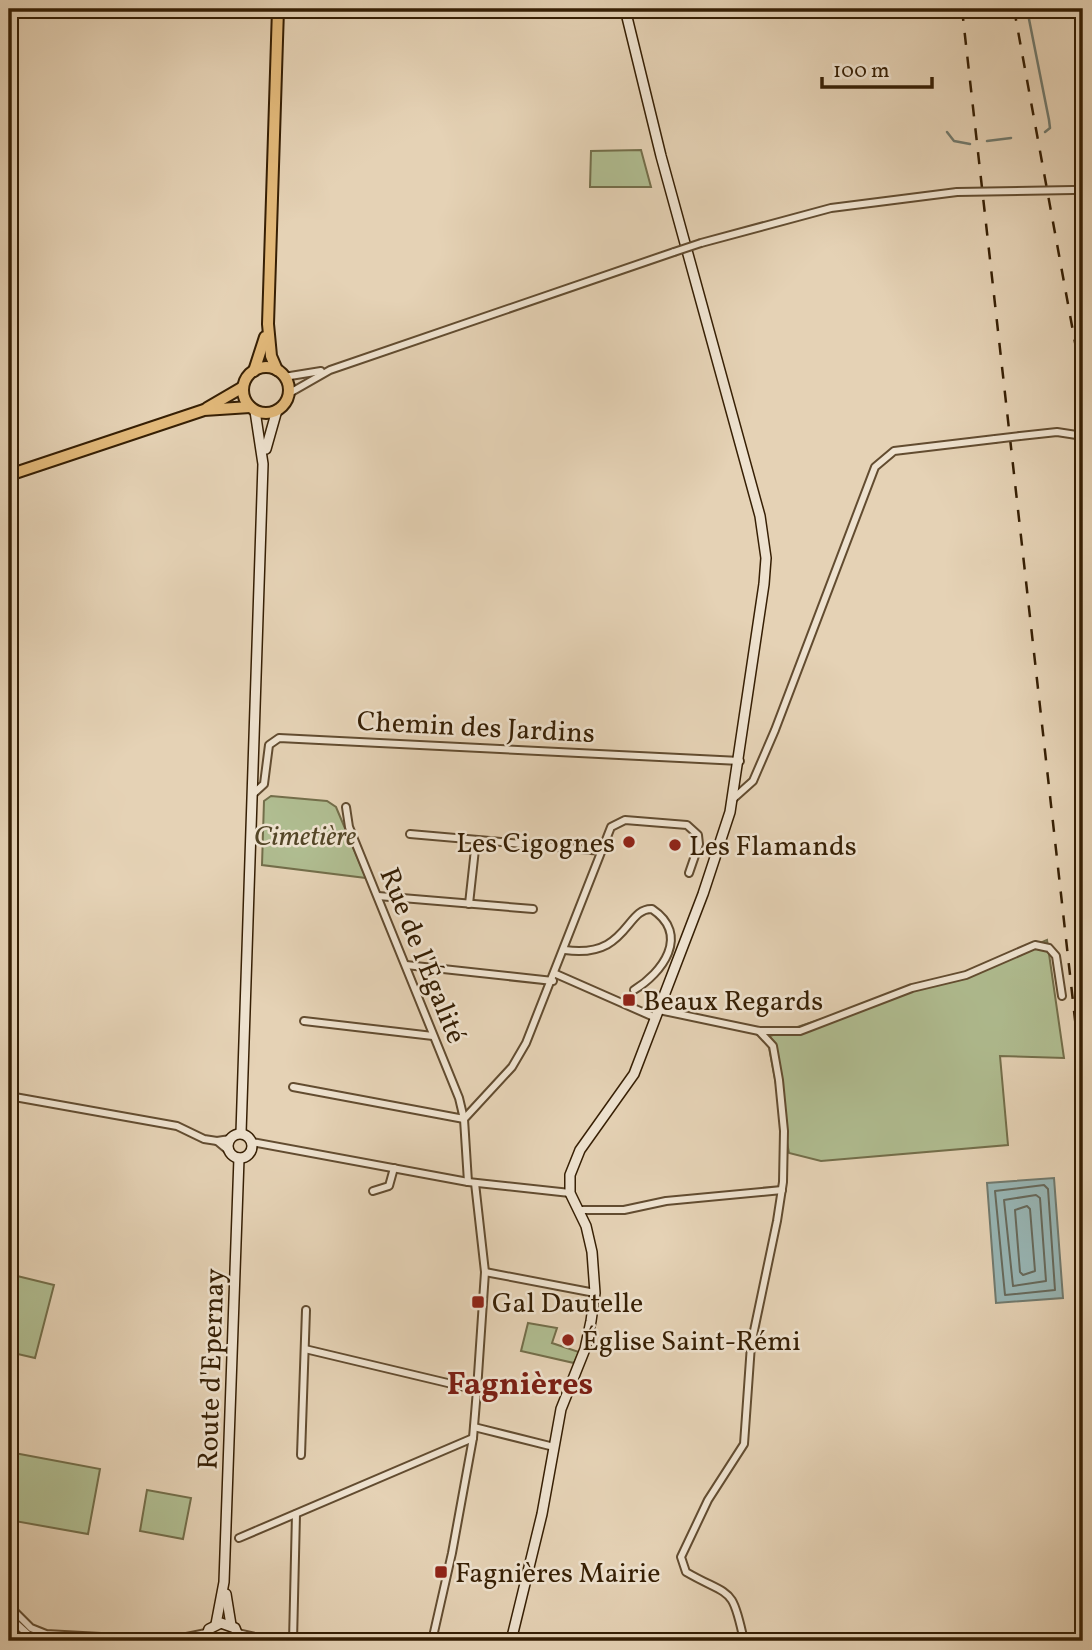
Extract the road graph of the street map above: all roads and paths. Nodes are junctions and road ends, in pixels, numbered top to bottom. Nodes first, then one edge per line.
1 (278, 9) edge
2 (625, 9) edge
3 (631, 9) edge
4 (631, 29) junction
5 (1083, 190) edge
6 (268, 324) junction
7 (330, 369) junction
8 (254, 370) junction
9 (281, 374) junction
10 (243, 387) junction
11 (288, 394) junction
12 (252, 409) junction
13 (204, 410) junction
14 (277, 410) junction
15 (1083, 436) edge
16 (263, 464) junction
17 (9, 475) edge
18 (740, 761) junction
19 (252, 795) junction
20 (734, 798) junction
21 (346, 807) dead end
22 (410, 834) dead end
23 (476, 840) junction
24 (602, 851) junction
25 (689, 873) dead end
26 (378, 896) junction
27 (469, 904) junction
28 (533, 909) dead end
29 (565, 950) junction
30 (406, 965) junction
31 (555, 978) junction
32 (634, 990) dead end
33 (1062, 996) dead end
34 (657, 1014) junction
35 (304, 1021) dead end
36 (759, 1031) junction
37 (433, 1036) junction
38 (293, 1087) dead end
39 (9, 1096) edge
40 (464, 1119) junction
41 (241, 1133) junction
42 (230, 1139) junction
43 (217, 1141) junction
44 (252, 1142) junction
45 (229, 1151) junction
46 (239, 1158) junction
47 (394, 1168) junction
48 (471, 1183) junction
49 (782, 1190) junction
50 (373, 1191) dead end
51 (570, 1193) junction
52 (580, 1210) junction
53 (485, 1272) junction
54 (595, 1293) junction
55 (306, 1310) dead end
56 (304, 1349) junction
57 (477, 1390) junction
58 (474, 1427) junction
59 (473, 1438) junction
60 (554, 1447) junction
61 (301, 1455) dead end
62 (296, 1514) junction
63 (239, 1538) dead end
64 (224, 1582) junction
65 (9, 1606) edge
66 (9, 1617) edge
67 (216, 1624) junction
68 (231, 1625) junction
69 (206, 1637) edge
70 (239, 1637) edge
71 (86, 1638) junction
72 (172, 1641) edge
73 (272, 1641) edge
74 (293, 1641) edge
75 (432, 1641) edge
76 (510, 1641) edge
77 (744, 1641) edge

1 - 6 main road
2 - 4 street
3 - 4 street
4 - 18 street
5 - 7 street, bridge
6 - 8 main road
6 - 9 main road
7 - 9 street
7 - 11 street
8 - 9 main road
8 - 10 main road
9 - 11 main road
10 - 12 main road
10 - 13 main road
11 - 14 main road
12 - 13 main road
12 - 14 main road
12 - 16 street
13 - 17 main road
14 - 16 street
15 - 20 street, bridge
16 - 19 street
18 - 19 street, Chemin des Jardins
18 - 20 street
19 - 41 street
20 - 34 street
21 - 26 street, Rue de l'Égalité
22 - 23 street
23 - 24 street
23 - 27 street
24 - 25 street
24 - 29 street
26 - 27 street
26 - 30 street, Rue de l'Égalité
27 - 28 street
29 - 31 street
29 - 32 street
30 - 31 street
30 - 37 street, Rue de l'Égalité
31 - 34 street
31 - 40 street
33 - 36 street
34 - 36 street
34 - 51 street
35 - 37 street
36 - 49 street
37 - 40 street, Rue de l'Égalité
38 - 40 street
39 - 43 street
40 - 48 street, Rue de l'Égalité
41 - 42 street
41 - 44 street
42 - 43 street
42 - 45 street
43 - 45 street
44 - 46 street
44 - 47 street
45 - 46 street
46 - 64 street, Route d'Epernay
47 - 48 street
47 - 50 street
48 - 51 street
48 - 53 street, Rue de l'Égalité
49 - 52 street
49 - 77 street
51 - 52 street
52 - 54 street
53 - 54 street
53 - 57 street, Rue de l'Égalité
54 - 60 street
55 - 56 street
56 - 57 street
56 - 61 street
57 - 58 street, Rue de l'Égalité
58 - 59 street, Rue de l'Égalité
58 - 60 street
59 - 62 street
59 - 75 street, Rue de l'Égalité
60 - 76 street
62 - 63 street
62 - 74 street
64 - 67 street, Route d'Epernay
64 - 68 street, Route d'Epernay
65 - 71 street
66 - 71 street
67 - 68 street
67 - 69 street
68 - 70 street
69 - 72 street
70 - 73 street
71 - 72 street

